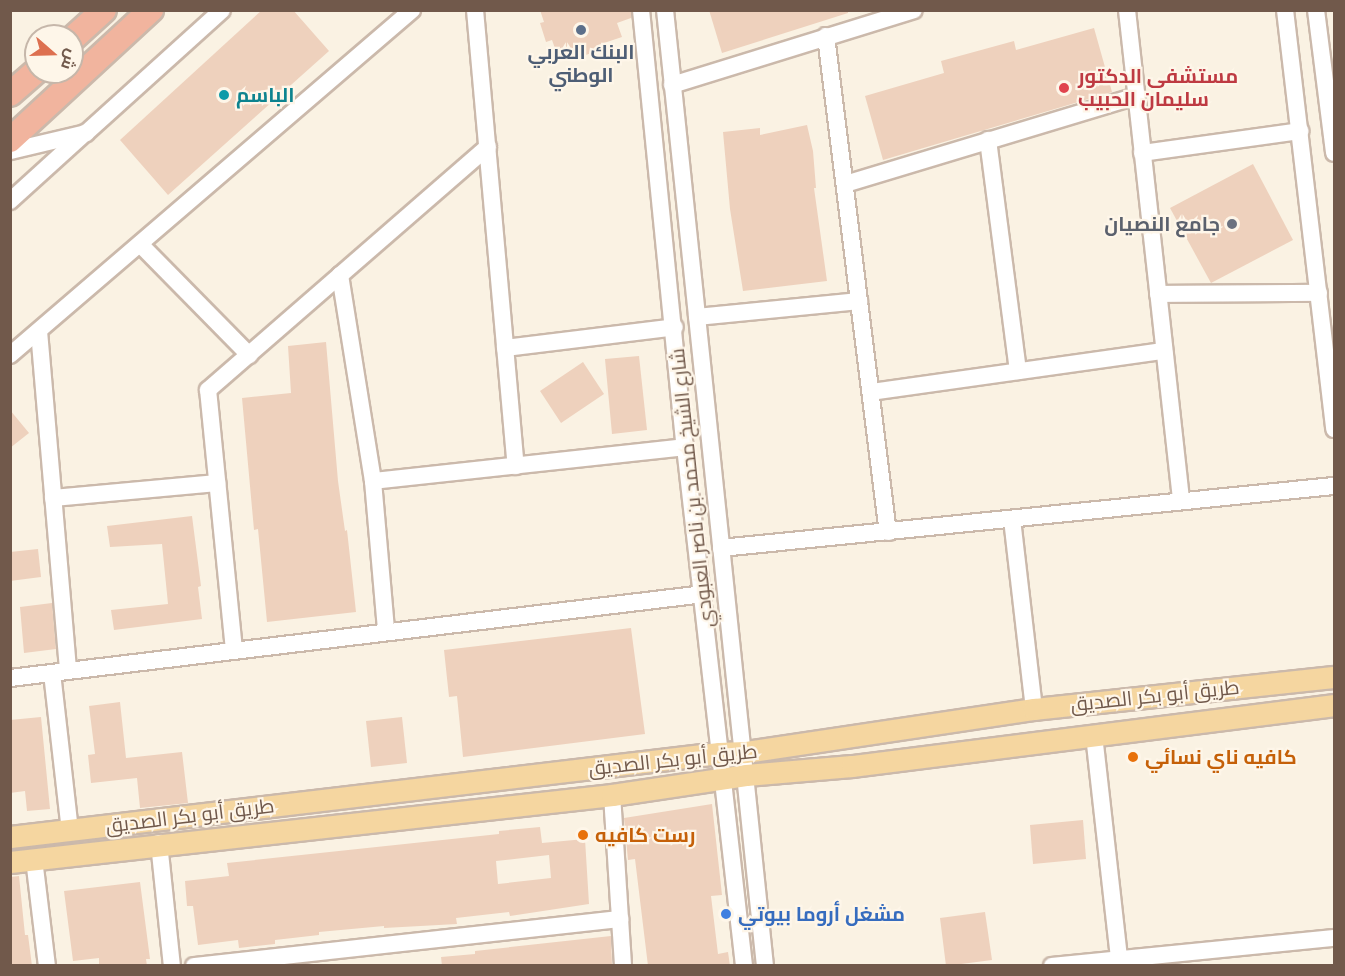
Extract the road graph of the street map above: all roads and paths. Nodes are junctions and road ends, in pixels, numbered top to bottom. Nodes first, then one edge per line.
1 (104, 10) edge
2 (151, 10) edge
3 (222, 10) edge
4 (412, 10) edge
5 (475, 10) edge
6 (641, 10) edge
7 (665, 10) edge
8 (914, 10) edge
9 (1127, 10) edge
10 (1285, 10) edge
11 (1316, 10) edge
12 (84, 28) edge
13 (826, 36) junction
14 (24, 82) edge
15 (672, 85) junction
16 (10, 94) edge
17 (1136, 96) junction
18 (1300, 131) junction
19 (86, 133) junction
20 (10, 140) edge
21 (988, 140) junction
22 (488, 147) junction
23 (10, 151) edge
24 (1142, 153) junction
25 (1335, 153) edge
26 (845, 184) junction
27 (10, 201) edge
28 (140, 244) junction
29 (340, 276) junction
30 (1319, 293) junction
31 (1158, 294) junction
32 (859, 301) junction
33 (697, 317) junction
34 (675, 327) junction
35 (39, 331) junction
36 (506, 348) junction
37 (1164, 351) junction
38 (10, 355) edge
39 (249, 355) junction
40 (1018, 371) junction
41 (871, 392) junction
42 (1335, 429) edge
43 (685, 447) junction
44 (516, 466) junction
45 (373, 481) junction
46 (217, 483) junction
47 (1335, 486) edge
48 (53, 498) junction
49 (1181, 501) junction
50 (1012, 519) junction
51 (888, 532) junction
52 (722, 548) junction
53 (704, 594) junction
54 (386, 631) junction
55 (234, 650) junction
56 (60, 672) junction
57 (1335, 677) edge
58 (10, 678) edge
59 (1335, 705) edge
60 (1034, 709) junction
61 (1094, 735) junction
62 (719, 753) junction
63 (745, 753) junction
64 (746, 775) junction
65 (721, 779) junction
66 (612, 795) junction
67 (70, 831) junction
68 (10, 837) edge
69 (159, 843) junction
70 (34, 859) junction
71 (10, 862) edge
72 (620, 920) junction
73 (1335, 938) edge
74 (1120, 962) edge
75 (47, 966) edge
76 (172, 966) edge
77 (194, 966) edge
78 (623, 966) edge
79 (744, 966) edge
80 (765, 966) edge
81 (1052, 966) edge

1 - 12 highway
2 - 20 highway
3 - 19 street
4 - 28 street
5 - 22 street
6 - 34 street, شارع الشيخ محمد بن ناصر العبودي
7 - 15 street, شارع الشيخ محمد بن ناصر العبودي
8 - 13 street
9 - 17 street
10 - 18 street
11 - 25 street
13 - 15 street
13 - 26 street
14 - 16 highway
15 - 33 street, شارع الشيخ محمد بن ناصر العبودي
17 - 21 street
17 - 24 street
18 - 24 street
18 - 30 street
19 - 23 street
19 - 27 street
21 - 26 street
21 - 40 street
22 - 29 street
22 - 36 street
24 - 31 street
26 - 32 street
28 - 35 street
28 - 39 street
29 - 39 street
29 - 45 street
30 - 31 street
30 - 42 street
31 - 37 street
32 - 33 street
32 - 41 street
33 - 52 street, شارع الشيخ محمد بن ناصر العبودي
34 - 36 street
34 - 43 street, شارع الشيخ محمد بن ناصر العبودي
35 - 38 street
35 - 48 street
36 - 44 street
37 - 40 street
37 - 49 street
39 - 46 street
40 - 41 street
41 - 51 street
43 - 44 street
43 - 53 street, شارع الشيخ محمد بن ناصر العبودي
44 - 45 street
45 - 54 street
46 - 48 street
46 - 55 street
47 - 49 street
48 - 56 street
49 - 50 street
50 - 51 street
50 - 60 street
51 - 52 street
52 - 63 street, شارع الشيخ محمد بن ناصر العبودي
53 - 54 street
53 - 62 street, شارع الشيخ محمد بن ناصر العبودي
54 - 55 street
55 - 56 street
56 - 58 street
56 - 67 street
57 - 60 main road, طريق أبو بكر الصديق
59 - 61 main road, طريق أبو بكر الصديق
60 - 63 main road, طريق أبو بكر الصديق
61 - 64 main road, طريق أبو بكر الصديق
61 - 74 street
62 - 63 main road, طريق أبو بكر الصديق
62 - 65 street, شارع الشيخ محمد بن ناصر العبودي
62 - 67 main road, طريق أبو بكر الصديق
63 - 64 street, شارع الشيخ محمد بن ناصر العبودي
64 - 65 main road, طريق أبو بكر الصديق
64 - 80 street, شارع الشيخ محمد بن ناصر العبودي
65 - 66 main road, طريق أبو بكر الصديق
65 - 79 street, شارع الشيخ محمد بن ناصر العبودي
66 - 69 main road, طريق أبو بكر الصديق
66 - 72 street
67 - 68 main road, طريق أبو بكر الصديق
69 - 70 main road, طريق أبو بكر الصديق
69 - 76 street
70 - 71 main road, طريق أبو بكر الصديق
70 - 75 street
72 - 77 street
72 - 78 street
73 - 74 street
74 - 81 street

